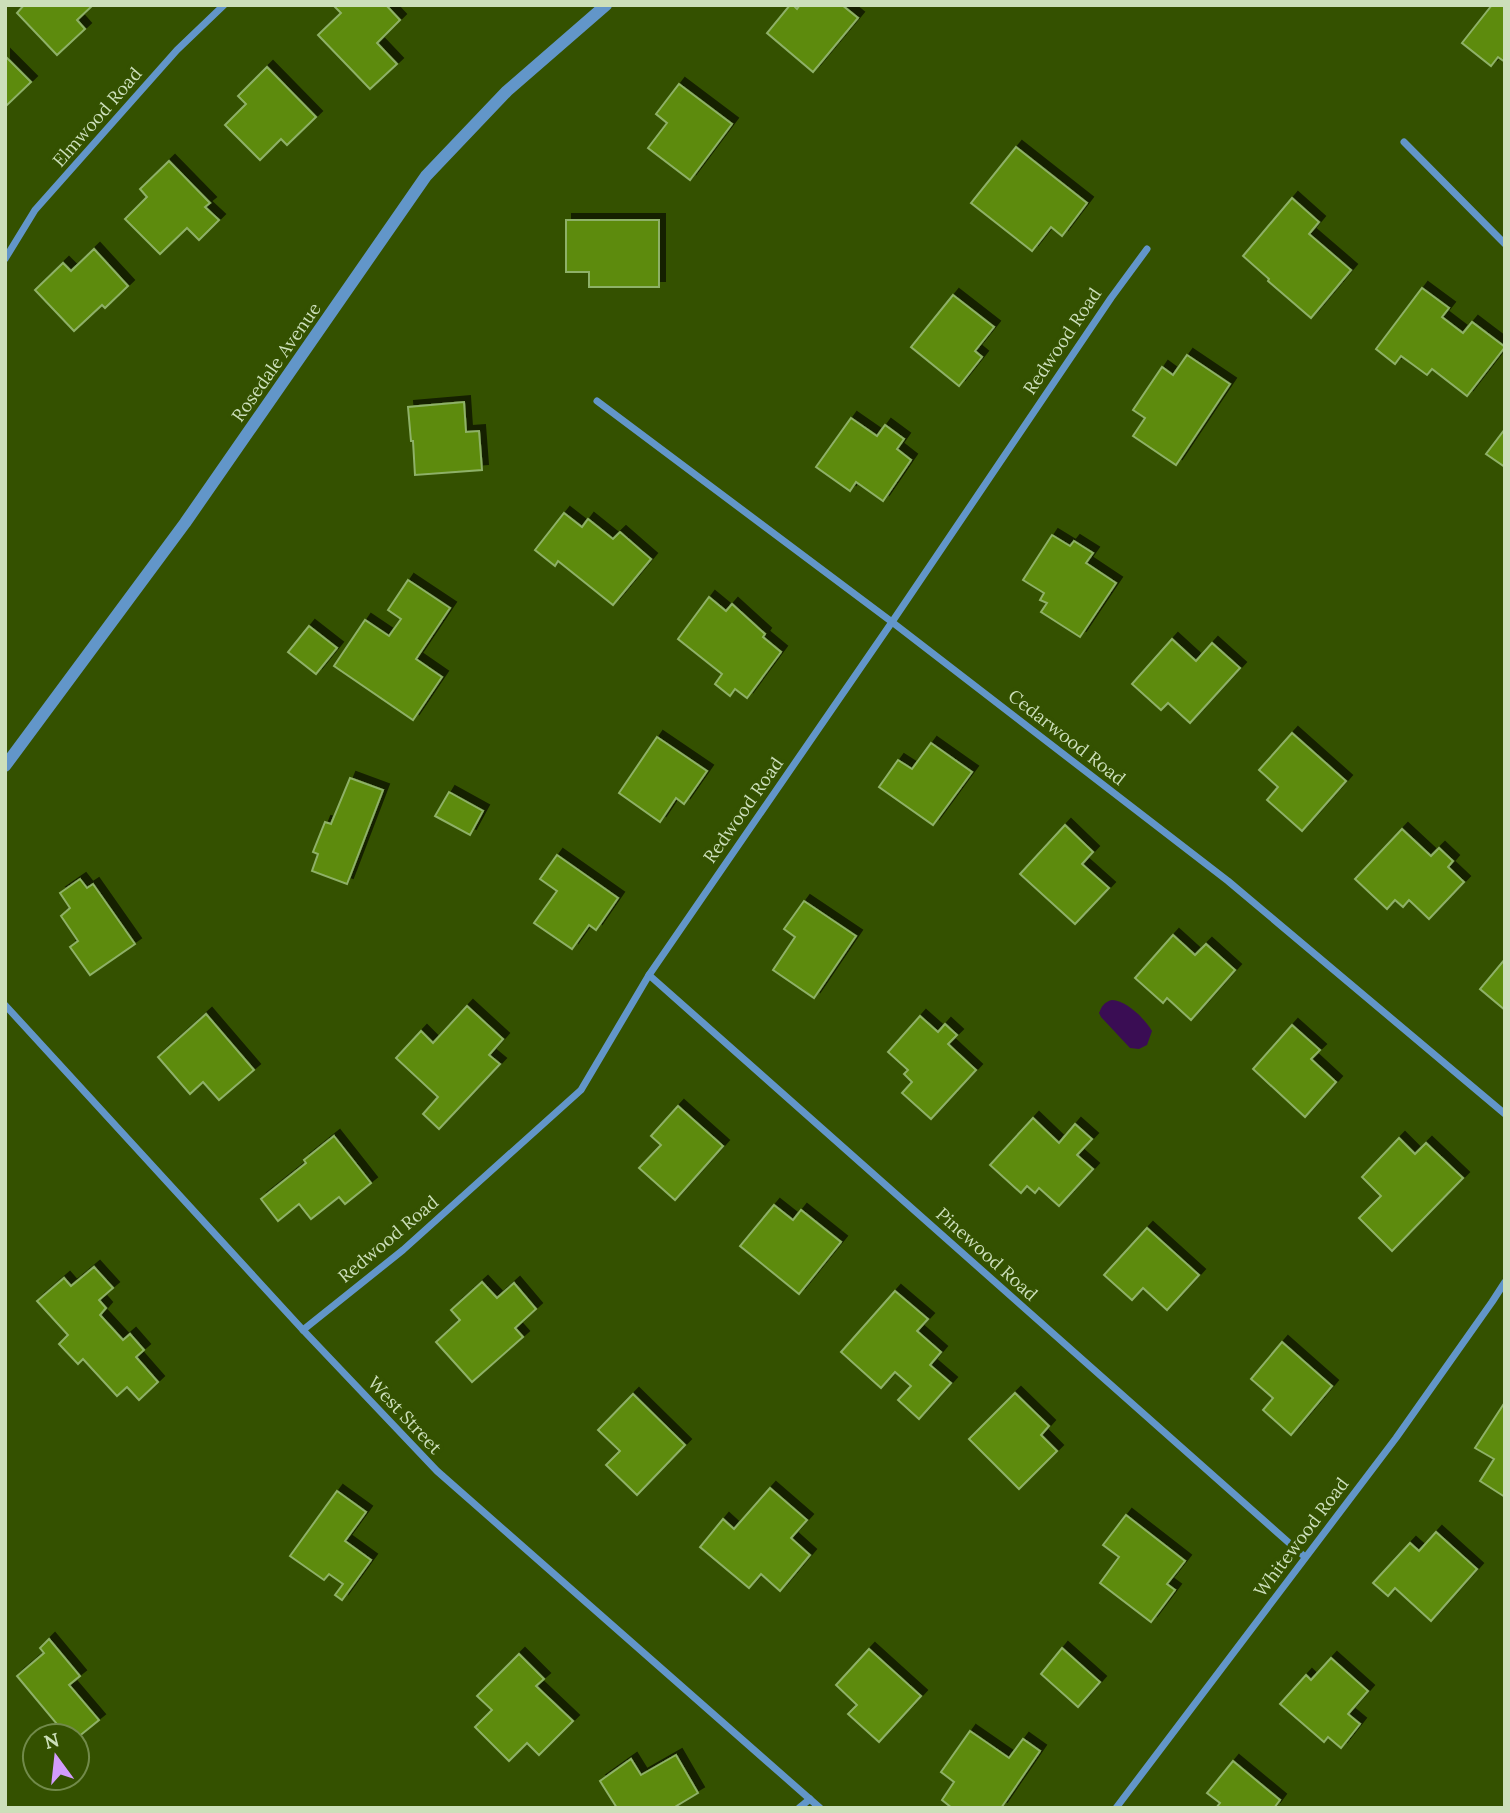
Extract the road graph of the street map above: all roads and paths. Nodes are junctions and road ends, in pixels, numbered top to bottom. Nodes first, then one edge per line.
1 (224, 5) edge
2 (606, 5) edge
3 (1404, 142) dead end
4 (1505, 244) edge
5 (1147, 249) dead end
6 (5, 259) edge
7 (597, 401) dead end
8 (892, 622) junction
9 (5, 766) edge
10 (649, 975) junction
11 (5, 1005) edge
12 (1505, 1114) edge
13 (1505, 1282) edge
14 (303, 1330) junction
15 (1305, 1558) junction
16 (810, 1799) junction
17 (799, 1808) edge
18 (820, 1808) edge
19 (1116, 1808) edge

1 - 6 street, Elmwood Road
2 - 9 street, Rosedale Avenue
3 - 4 street
5 - 8 street, Redwood Road
7 - 8 street, Cedarwood Road
8 - 10 street, Redwood Road
8 - 12 street, Cedarwood Road
10 - 14 street, Redwood Road
10 - 15 street, Pinewood Road
11 - 14 street, West Street
13 - 15 street, Whitewood Road
14 - 16 street, West Street
15 - 19 street, Whitewood Road
16 - 17 street
16 - 18 street, West Street

